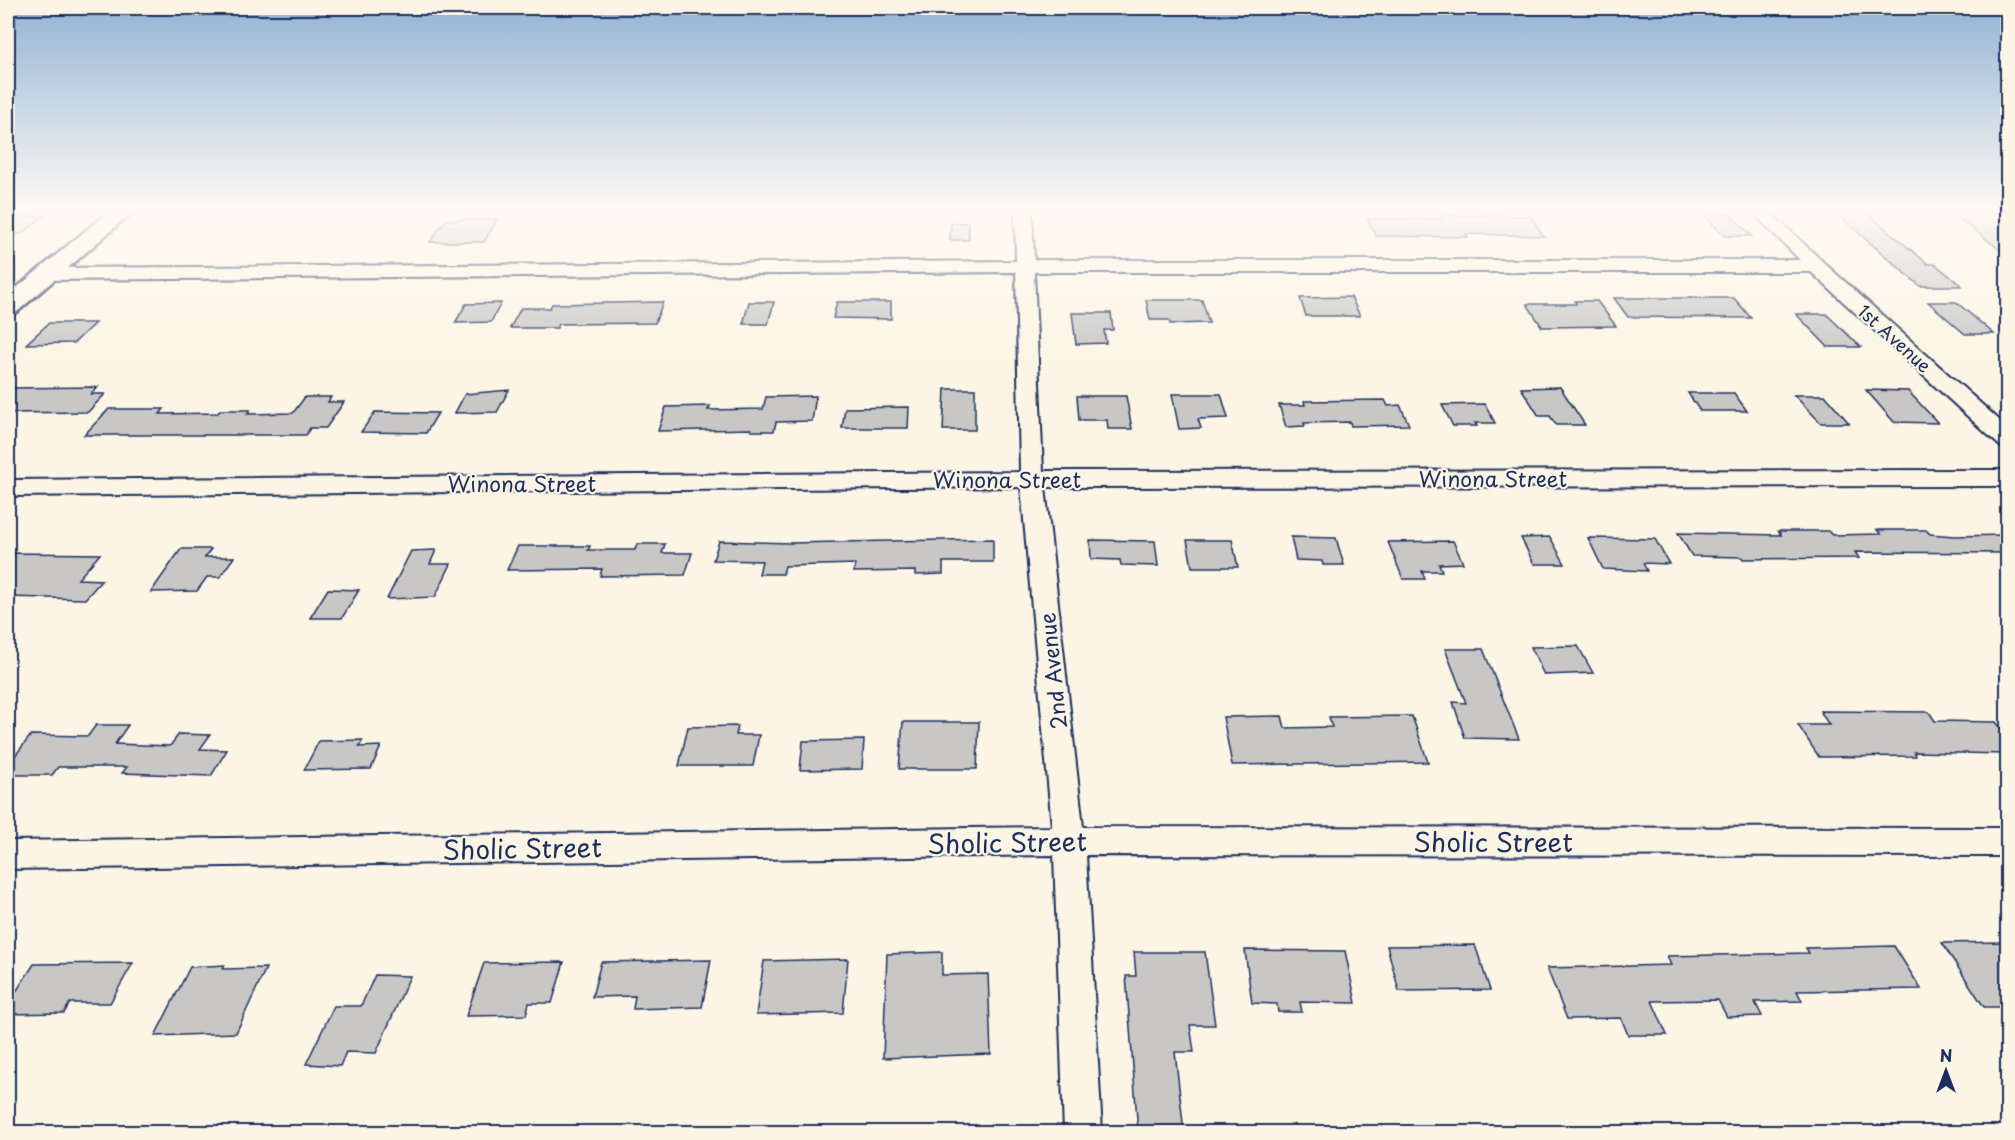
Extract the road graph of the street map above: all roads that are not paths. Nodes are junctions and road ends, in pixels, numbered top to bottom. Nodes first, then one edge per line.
1 (62, 262) edge
2 (1026, 262) edge
3 (1812, 262) edge
4 (1026, 266) junction
5 (1816, 266) junction
6 (48, 274) junction
7 (8, 307) edge
8 (2007, 441) edge
9 (2007, 478) edge
10 (1032, 479) junction
11 (8, 488) edge
12 (1069, 841) junction
13 (2007, 842) edge
14 (8, 855) edge
15 (1083, 1132) edge

1 - 6 street
2 - 4 street, 2nd Avenue
3 - 5 street, 1st Avenue
4 - 5 street
4 - 6 street
4 - 10 street, 2nd Avenue
5 - 8 street, 1st Avenue
6 - 7 street
9 - 10 street, Winona Street
10 - 11 street, Winona Street
10 - 12 street, 2nd Avenue
12 - 13 street, Sholic Street
12 - 14 street, Sholic Street
12 - 15 street, 2nd Avenue

